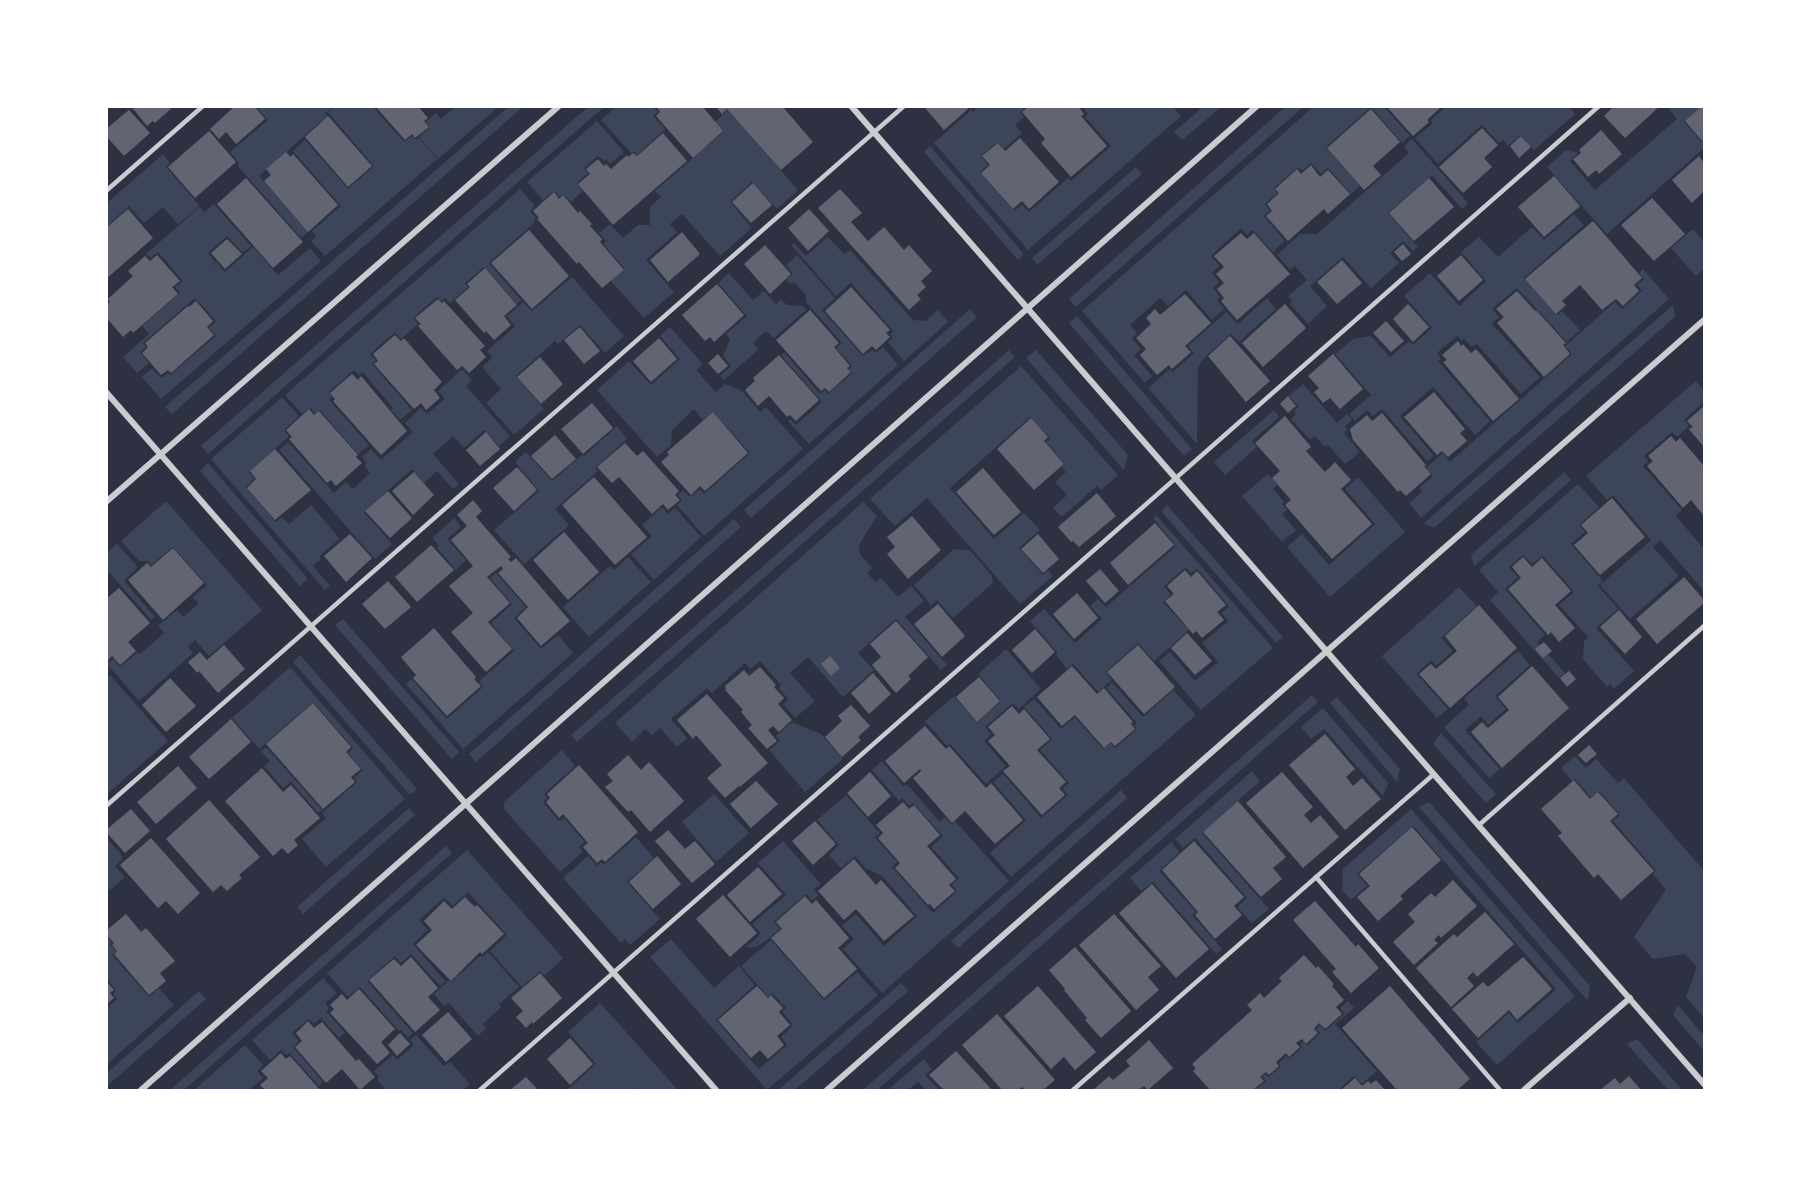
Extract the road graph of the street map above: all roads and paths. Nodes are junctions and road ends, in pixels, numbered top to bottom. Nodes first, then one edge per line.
1 (203, 106) edge
2 (559, 106) edge
3 (851, 106) edge
4 (904, 106) edge
5 (1257, 106) edge
6 (1599, 106) edge
7 (874, 133) junction
8 (106, 191) edge
9 (1027, 308) junction
10 (1704, 320) edge
11 (106, 393) edge
12 (161, 455) junction
13 (1176, 478) junction
14 (106, 502) edge
15 (311, 626) junction
16 (1704, 626) edge
17 (1327, 651) junction
18 (1434, 774) junction
19 (466, 804) junction
20 (106, 806) edge
21 (1479, 825) junction
22 (1316, 877) junction
23 (614, 973) junction
24 (1630, 998) junction
25 (1704, 1084) edge
26 (141, 1090) edge
27 (480, 1090) edge
28 (716, 1090) edge
29 (827, 1090) edge
30 (1073, 1090) edge
31 (1500, 1090) edge
32 (1524, 1090) edge

1 - 8 lane
2 - 12 street
3 - 7 street
4 - 7 lane
5 - 9 street
6 - 13 lane
7 - 9 street
7 - 15 lane
9 - 13 street
9 - 19 street
10 - 17 street
11 - 12 street
12 - 14 street
12 - 15 street
13 - 17 street
13 - 23 lane
15 - 19 street
15 - 20 lane
16 - 21 lane
17 - 18 street
17 - 29 street
18 - 21 street
18 - 22 lane
19 - 23 street
19 - 26 street
21 - 24 street
22 - 30 lane
22 - 31 lane
23 - 27 lane
23 - 28 street
24 - 25 street
24 - 32 street

